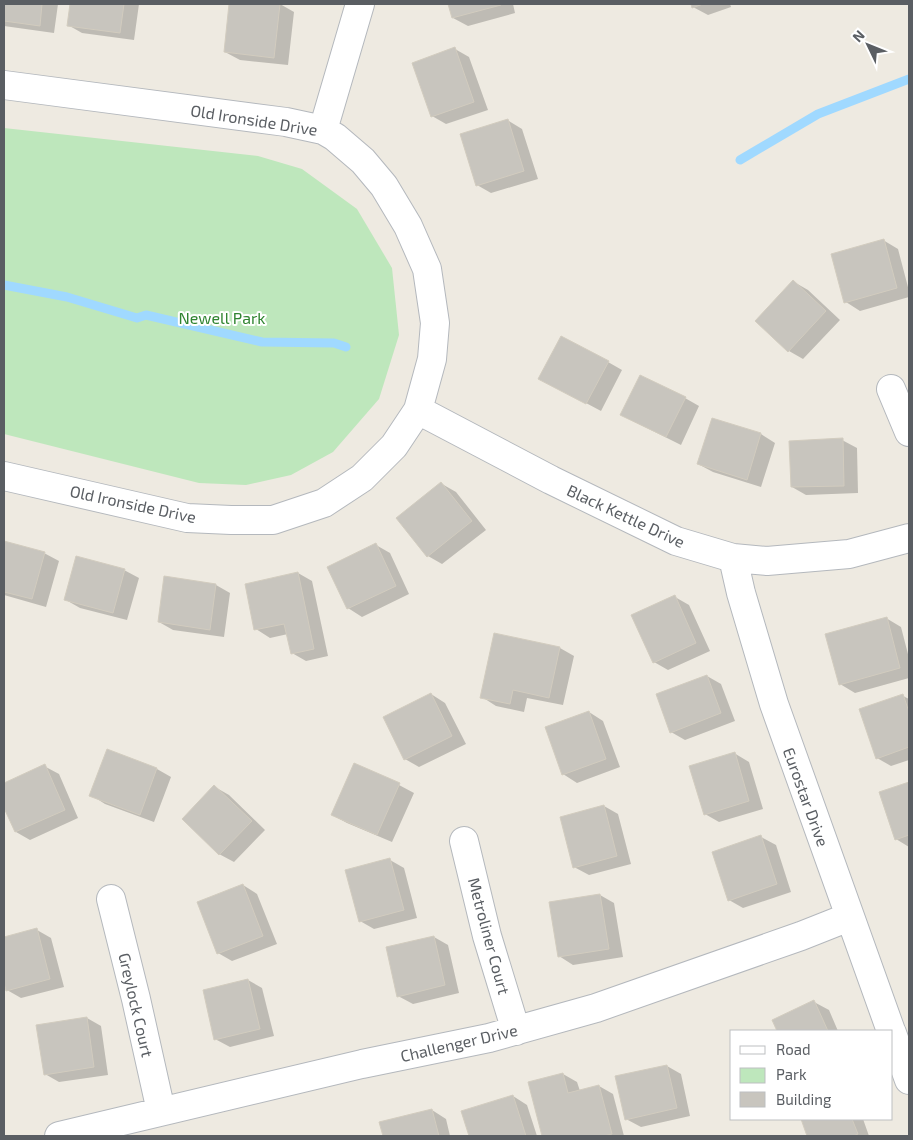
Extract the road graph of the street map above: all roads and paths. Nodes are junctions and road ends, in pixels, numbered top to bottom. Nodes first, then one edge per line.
1 (360, 4) edge
2 (4, 85) edge
3 (323, 130) junction
4 (890, 389) dead end
5 (418, 410) junction
6 (909, 432) edge
7 (4, 476) edge
8 (909, 538) edge
9 (733, 558) junction
10 (464, 840) dead end
11 (111, 899) dead end
12 (849, 918) junction
13 (891, 1030) edge
14 (516, 1031) junction
15 (893, 1035) edge
16 (909, 1080) edge
17 (160, 1111) junction
18 (59, 1136) edge

1 - 3 street
2 - 3 street, Old Ironside Drive
3 - 5 street, Old Ironside Drive
4 - 6 street
5 - 7 street, Old Ironside Drive
5 - 9 street, Black Kettle Drive
8 - 9 street, Black Kettle Drive
9 - 12 street, Eurostar Drive
10 - 14 street, Metroliner Court
11 - 17 street, Greylock Court
12 - 13 street, Eurostar Drive
12 - 14 street, Challenger Drive
14 - 17 street, Challenger Drive
15 - 16 street, Eurostar Drive
17 - 18 street, Challenger Drive

